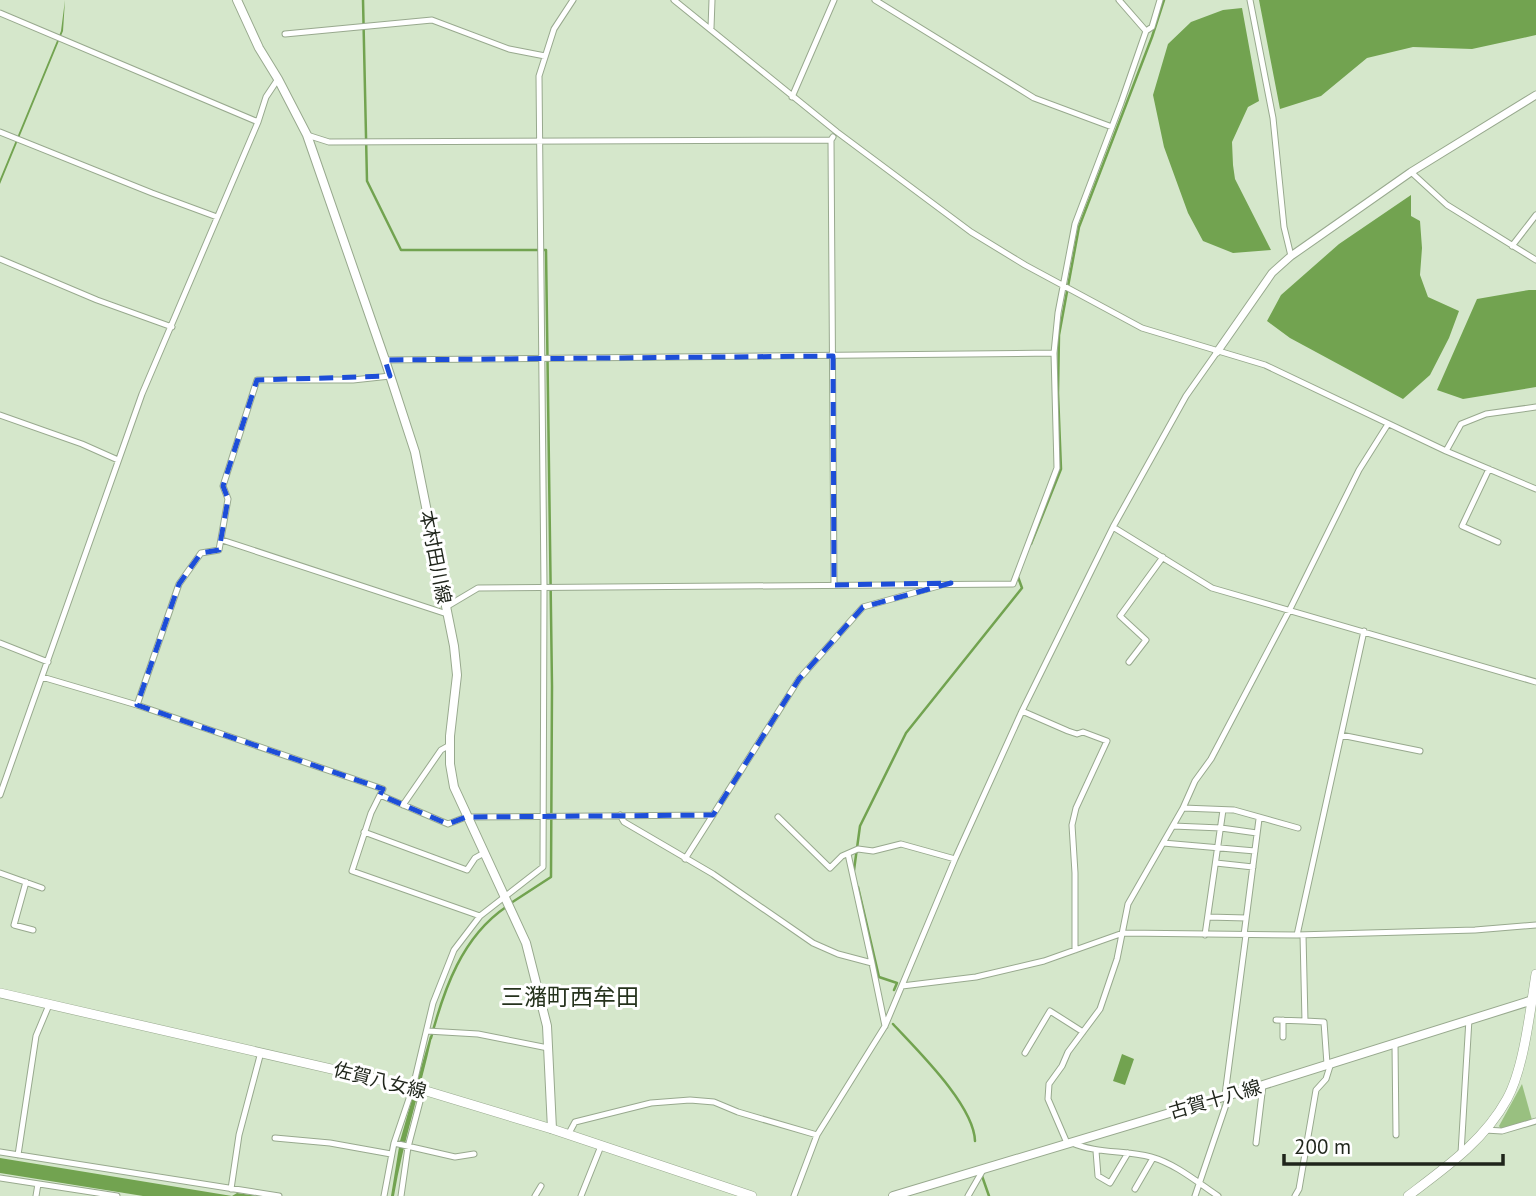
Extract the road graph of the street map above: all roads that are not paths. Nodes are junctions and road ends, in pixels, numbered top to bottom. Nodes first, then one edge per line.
1 (237, 0) edge
2 (573, 0) edge
3 (674, 0) edge
4 (712, 0) edge
5 (834, 0) edge
6 (875, 0) edge
7 (1119, 0) edge
8 (1160, 0) edge
9 (1250, 0) edge
10 (0, 13) edge
11 (711, 28) junction
12 (1146, 31) junction
13 (285, 34) dead end
14 (545, 56) junction
15 (278, 79) junction
16 (1536, 95) edge
17 (792, 97) junction
18 (258, 122) junction
19 (1112, 127) junction
20 (0, 132) edge
21 (837, 132) junction
22 (307, 135) junction
23 (831, 140) junction
24 (538, 141) junction
25 (1411, 172) junction
26 (1536, 215) edge
27 (217, 217) junction
28 (1512, 246) junction
29 (1291, 256) junction
30 (0, 259) edge
31 (1536, 260) edge
32 (1063, 287) junction
33 (172, 327) junction
34 (1217, 352) junction
35 (1054, 353) junction
36 (833, 356) junction
37 (542, 358) junction
38 (385, 360) junction
39 (390, 376) junction
40 (1536, 407) edge
41 (0, 415) edge
42 (1388, 424) junction
43 (1446, 451) junction
44 (118, 460) junction
45 (1489, 469) junction
46 (1536, 489) edge
47 (1113, 527) junction
48 (222, 540) junction
49 (1498, 542) dead end
50 (1163, 557) junction
51 (951, 583) junction
52 (834, 585) junction
53 (544, 587) junction
54 (1290, 610) junction
55 (447, 611) junction
56 (1364, 631) junction
57 (0, 643) edge
58 (48, 662) junction
59 (1129, 662) dead end
60 (42, 677) junction
61 (1536, 682) edge
62 (137, 705) junction
63 (1022, 711) junction
64 (1341, 735) junction
65 (450, 745) junction
66 (1420, 751) dead end
67 (0, 795) edge
68 (380, 795) junction
69 (403, 805) junction
70 (1183, 808) junction
71 (1223, 810) junction
72 (620, 815) junction
73 (713, 815) junction
74 (544, 816) junction
75 (466, 817) junction
76 (778, 817) dead end
77 (1259, 819) junction
78 (1173, 825) junction
79 (1221, 828) junction
80 (1297, 828) dead end
81 (364, 832) junction
82 (1257, 833) junction
83 (1163, 843) junction
84 (1218, 846) junction
85 (1255, 851) junction
86 (484, 853) junction
87 (848, 854) junction
88 (685, 859) junction
89 (956, 859) junction
90 (1216, 863) junction
91 (1253, 867) junction
92 (0, 873) edge
93 (26, 882) junction
94 (43, 888) dead end
95 (506, 896) junction
96 (480, 915) junction
97 (1208, 917) junction
98 (1246, 918) junction
99 (1536, 925) edge
100 (33, 930) dead end
101 (1123, 933) junction
102 (1205, 934) junction
103 (1245, 935) junction
104 (1300, 935) junction
105 (1075, 950) junction
106 (872, 963) junction
107 (1536, 974) edge
108 (902, 986) junction
109 (0, 993) edge
110 (1534, 999) edge
111 (49, 1005) junction
112 (1469, 1019) junction
113 (1305, 1021) junction
114 (885, 1026) junction
115 (427, 1031) junction
116 (1083, 1032) junction
117 (1283, 1037) dead end
118 (1395, 1042) junction
119 (548, 1048) junction
120 (261, 1052) junction
121 (1025, 1053) dead end
122 (1329, 1063) junction
123 (1263, 1085) junction
124 (418, 1089) junction
125 (1228, 1094) junction
126 (1536, 1121) edge
127 (552, 1129) junction
128 (1485, 1130) junction
129 (568, 1135) junction
130 (817, 1135) junction
131 (1396, 1135) dead end
132 (275, 1138) dead end
133 (1068, 1142) junction
134 (394, 1143) junction
135 (1256, 1143) dead end
136 (601, 1146) junction
137 (408, 1147) junction
138 (1096, 1151) junction
139 (0, 1152) edge
140 (1128, 1153) junction
141 (391, 1154) junction
142 (474, 1154) dead end
143 (18, 1155) junction
144 (1461, 1155) junction
145 (1153, 1158) junction
146 (983, 1170) junction
147 (0, 1178) edge
148 (38, 1184) junction
149 (1199, 1184) junction
150 (541, 1185) dead end
151 (231, 1189) junction
152 (1135, 1189) dead end
153 (36, 1196) edge
154 (117, 1196) edge
155 (279, 1196) edge
156 (384, 1196) edge
157 (401, 1196) edge
158 (535, 1196) edge
159 (581, 1196) edge
160 (752, 1196) edge
161 (794, 1196) edge
162 (893, 1196) edge
163 (968, 1196) edge
164 (1195, 1196) edge
165 (1218, 1196) edge
166 (1296, 1196) edge
167 (1408, 1196) edge

1 - 15 main road, 本村田川線
2 - 14 street
3 - 11 street
4 - 11 street
5 - 17 street
6 - 19 street
7 - 12 street
8 - 12 street
9 - 29 street
10 - 18 street
11 - 17 street
12 - 19 street
13 - 14 street
14 - 24 street
15 - 18 street
15 - 22 main road, 本村田川線
16 - 25 street
17 - 21 street
18 - 27 street
19 - 32 street
20 - 27 street
21 - 23 street
21 - 32 street
22 - 24 street
22 - 38 main road, 本村田川線
23 - 24 street
23 - 36 street
24 - 37 street
25 - 28 street
25 - 29 street
26 - 28 street
27 - 33 street
28 - 31 street
29 - 34 street
30 - 33 street
32 - 34 street
32 - 35 street
33 - 44 street
34 - 42 street
34 - 47 street
35 - 36 street
35 - 51 street
36 - 37 street
36 - 52 street
37 - 38 street
37 - 53 street
38 - 39 main road, 本村田川線
39 - 48 street
39 - 55 main road, 本村田川線
40 - 43 street
41 - 44 street
42 - 43 street
42 - 54 street
43 - 45 street
44 - 58 street
45 - 46 street
45 - 49 street
47 - 50 street
47 - 63 street
48 - 55 street
48 - 62 street
50 - 54 street
50 - 59 street
51 - 52 street
51 - 73 street
52 - 53 street
53 - 55 street
53 - 74 street
54 - 56 street
54 - 70 street
55 - 65 main road, 本村田川線
56 - 61 street
56 - 64 street
57 - 58 street
58 - 60 street
60 - 62 street
60 - 67 street
62 - 68 street
63 - 89 street
63 - 105 street
64 - 66 street
64 - 104 street
65 - 69 street
65 - 75 main road, 本村田川線
68 - 69 street
68 - 81 street
69 - 75 street
70 - 71 street
70 - 78 street
71 - 77 street
71 - 79 street
72 - 73 street
72 - 74 street
72 - 88 street
73 - 88 street
74 - 75 street
74 - 95 street
75 - 86 main road, 本村田川線
76 - 87 street
77 - 80 street
77 - 82 street
78 - 79 street
78 - 83 street
79 - 82 street
79 - 84 street
81 - 86 street
81 - 96 street
82 - 85 street
83 - 84 street
83 - 101 street
84 - 85 street
84 - 90 street
85 - 91 street
86 - 95 main road, 本村田川線
87 - 89 street
87 - 106 street
88 - 106 street
89 - 108 street
90 - 91 street
90 - 97 street
91 - 98 street
92 - 93 street
93 - 94 street
93 - 100 street
95 - 96 street
95 - 119 main road, 本村田川線
96 - 115 street
97 - 98 street
97 - 102 street
98 - 103 street
99 - 104 street
101 - 102 street
101 - 105 street
101 - 116 street
102 - 103 street
103 - 104 street
103 - 125 street
104 - 113 street
105 - 108 street
106 - 114 street
107 - 110 main road
108 - 114 street
109 - 111 main road, 佐賀八女線
110 - 112 main road, 古賀十八線
110 - 128 main road
111 - 120 main road, 佐賀八女線
111 - 143 street
112 - 118 main road, 古賀十八線
112 - 144 street
113 - 117 street
113 - 122 street
114 - 130 street
115 - 119 street
115 - 124 street
116 - 121 street
116 - 133 street
118 - 122 main road, 古賀十八線
118 - 131 street
119 - 127 main road, 本村田川線
120 - 124 main road, 佐賀八女線
120 - 151 street
122 - 123 main road, 古賀十八線
122 - 166 street
123 - 125 main road, 古賀十八線
123 - 135 street
124 - 127 main road, 佐賀八女線
124 - 134 street
124 - 137 street
125 - 133 main road, 古賀十八線
125 - 149 street
126 - 128 street
127 - 129 main road, 佐賀八女線
128 - 144 main road
129 - 130 street
129 - 136 main road, 佐賀八女線
130 - 161 street
132 - 141 street
133 - 138 street
133 - 146 main road, 古賀十八線
134 - 137 street
134 - 141 street
136 - 159 street
136 - 160 main road, 佐賀八女線
137 - 142 street
137 - 157 street
138 - 140 street
138 - 140 street
139 - 143 street
140 - 145 street
141 - 156 street
143 - 151 street
144 - 167 main road
145 - 149 street
145 - 152 street
146 - 162 main road, 古賀十八線
146 - 163 street
147 - 148 street
148 - 153 street
148 - 154 street
149 - 164 street
149 - 165 street
150 - 158 street
151 - 155 street

